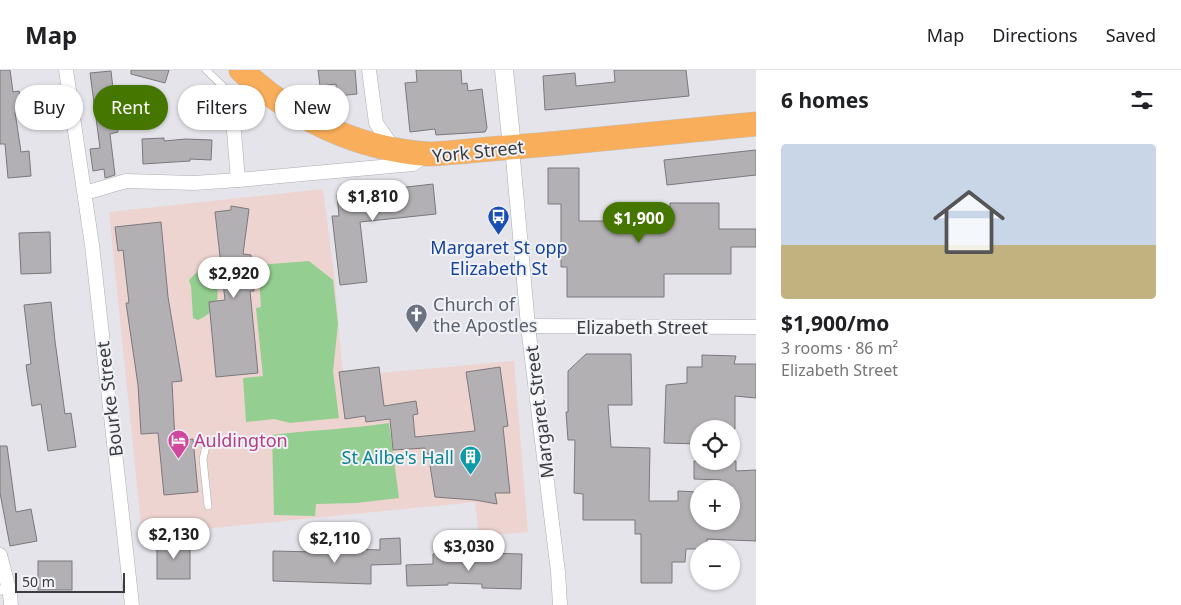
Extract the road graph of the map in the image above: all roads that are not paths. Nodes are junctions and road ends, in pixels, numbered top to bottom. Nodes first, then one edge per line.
1 (66, 70) edge
2 (206, 70) edge
3 (241, 70) edge
4 (369, 70) edge
5 (504, 70) edge
6 (222, 85) edge
7 (756, 124) edge
8 (234, 130) edge
9 (512, 147) junction
10 (394, 149) junction
11 (429, 154) junction
12 (238, 180) junction
13 (85, 193) junction
14 (528, 326) junction
15 (756, 327) edge
16 (206, 446) dead end
17 (208, 506) dead end
18 (0, 555) edge
19 (2, 590) edge
20 (12, 605) edge
21 (132, 605) edge
22 (560, 605) edge

1 - 13 street, Bourke Street
2 - 6 lane
3 - 10 highway
4 - 10 street
5 - 9 street, Margaret Street
7 - 9 highway, York Street
8 - 12 street
9 - 11 highway, York Street
9 - 14 street, Margaret Street
10 - 11 highway
11 - 12 street, York Street
12 - 13 street, York Street
13 - 21 street, Bourke Street
14 - 15 street, Elizabeth Street
14 - 22 street, Margaret Street
16 - 17 lane
18 - 19 street
19 - 20 street

